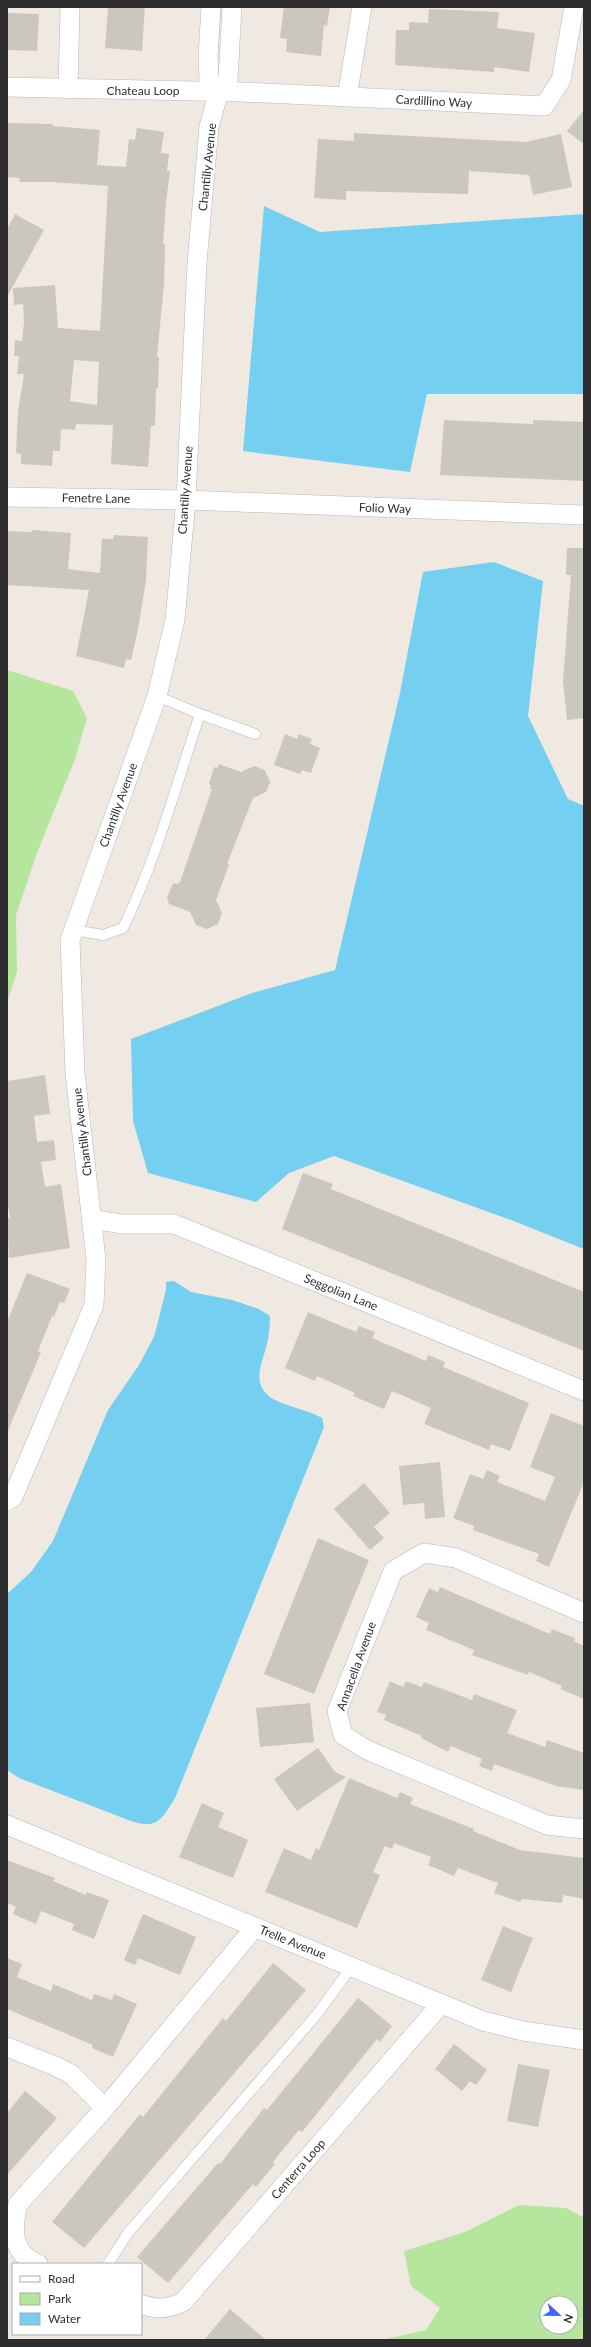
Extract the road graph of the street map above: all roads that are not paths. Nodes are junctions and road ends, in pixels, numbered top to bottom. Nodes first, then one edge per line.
1 (70, 7) edge
2 (211, 7) edge
3 (232, 7) edge
4 (362, 7) edge
5 (574, 7) edge
6 (7, 87) edge
7 (68, 89) junction
8 (219, 92) junction
9 (347, 97) junction
10 (7, 497) edge
11 (186, 500) junction
12 (584, 515) edge
13 (157, 696) junction
14 (200, 714) junction
15 (255, 734) dead end
16 (73, 930) junction
17 (92, 1218) junction
18 (584, 1391) edge
19 (7, 1500) edge
20 (584, 1613) edge
21 (7, 1825) edge
22 (584, 1829) edge
23 (255, 1927) junction
24 (352, 1966) junction
25 (441, 2004) junction
26 (584, 2040) edge
27 (7, 2047) edge
28 (105, 2108) junction
29 (35, 2263) edge
30 (109, 2263) edge
31 (142, 2304) edge

1 - 7 street
2 - 8 street
3 - 8 street, Chantilly Avenue
4 - 9 street
5 - 9 street, Cardillino Way
6 - 7 street, Chateau Loop
7 - 8 street, Chateau Loop
8 - 9 street, Cardillino Way
8 - 11 street, Chantilly Avenue
10 - 11 street, Fenetre Lane
11 - 12 street, Folio Way
11 - 13 street, Chantilly Avenue
13 - 14 lane
13 - 16 street, Chantilly Avenue
14 - 15 lane
14 - 16 lane
16 - 17 street, Chantilly Avenue
17 - 18 street, Seggolian Lane
17 - 19 street, Chantilly Avenue
20 - 22 street, Annacella Avenue
21 - 23 street, Trelle Avenue
23 - 24 street, Trelle Avenue
23 - 28 street
24 - 25 street, Trelle Avenue
24 - 30 lane
25 - 26 street, Trelle Avenue
25 - 31 street, Centerra Loop
27 - 28 street
28 - 29 street

